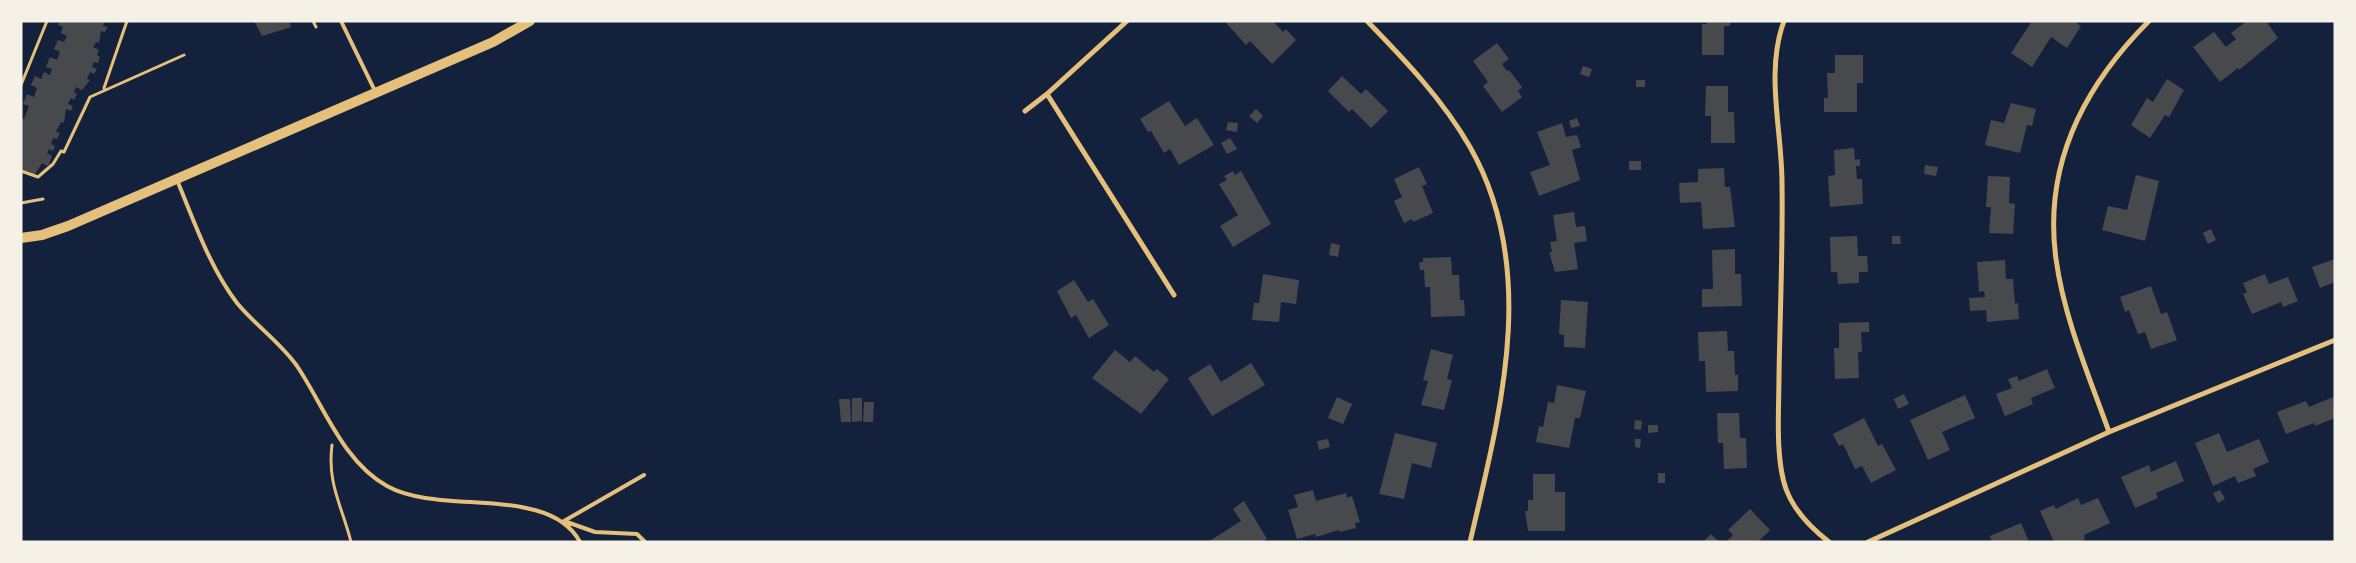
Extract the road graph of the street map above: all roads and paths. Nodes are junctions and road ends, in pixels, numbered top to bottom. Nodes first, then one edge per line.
1 (47, 21) edge
2 (127, 21) edge
3 (313, 21) edge
4 (342, 21) edge
5 (530, 21) edge
6 (1127, 21) edge
7 (1367, 21) edge
8 (1784, 21) edge
9 (2149, 21) edge
10 (316, 27) dead end
11 (184, 55) dead end
12 (21, 85) edge
13 (104, 89) junction
14 (376, 92) junction
15 (1047, 94) junction
16 (1025, 111) dead end
17 (21, 171) edge
18 (176, 178) junction
19 (43, 199) dead end
20 (21, 203) edge
21 (21, 238) edge
22 (1174, 295) dead end
23 (2335, 340) edge
24 (334, 427) junction
25 (2109, 432) junction
26 (644, 475) dead end
27 (564, 521) junction
28 (351, 542) edge
29 (580, 542) edge
30 (644, 542) edge
31 (1470, 542) edge
32 (1829, 542) edge
33 (1868, 542) edge

1 - 12 path
2 - 13 path
3 - 10 path
4 - 14 lane
5 - 14 main road
6 - 15 street
7 - 31 street
8 - 32 street
9 - 25 street
11 - 13 path
13 - 17 path
14 - 18 main road
15 - 16 street
15 - 22 street
18 - 21 main road
18 - 24 lane
19 - 20 path
23 - 25 street
24 - 27 lane
24 - 28 path
25 - 33 street
26 - 27 lane
27 - 29 lane
27 - 30 lane

